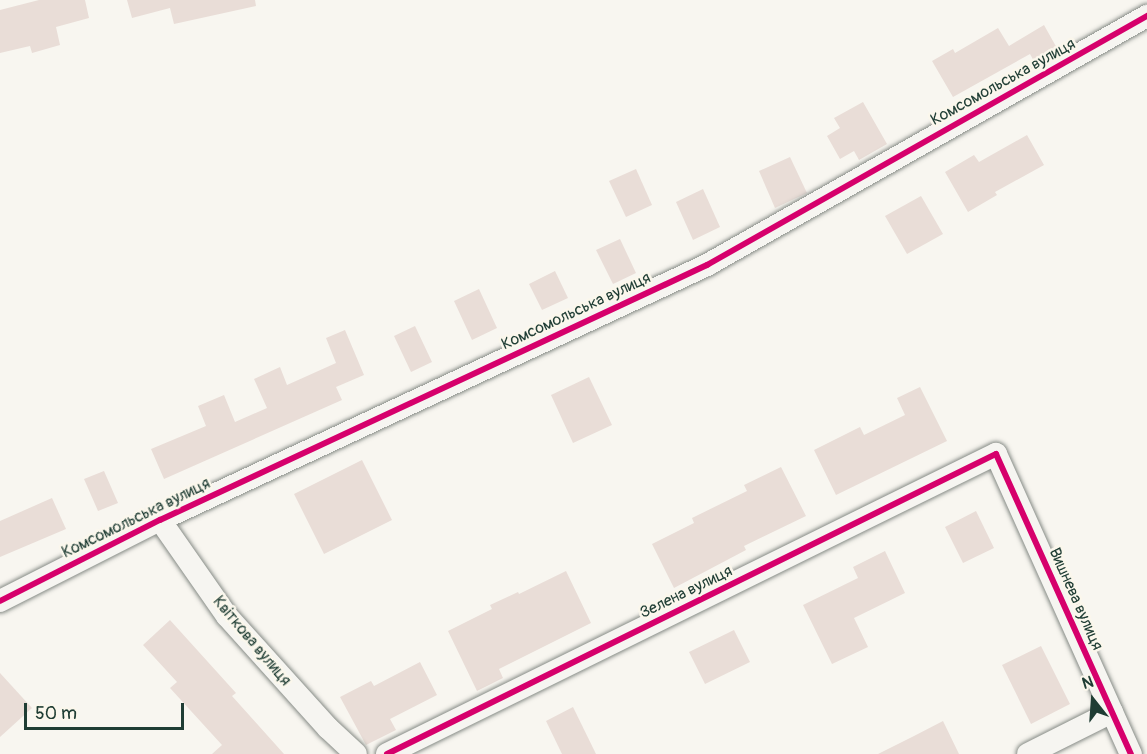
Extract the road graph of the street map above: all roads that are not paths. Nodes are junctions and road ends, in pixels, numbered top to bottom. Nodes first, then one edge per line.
1 (1147, 16) edge
2 (996, 454) joint
3 (160, 520) junction
4 (0, 601) edge
5 (1112, 712) junction
6 (356, 754) edge
7 (387, 754) edge
8 (1028, 754) edge
9 (1131, 754) edge

1 - 3 street, Комсомольська вулиця
2 - 5 street, Вишнева вулиця
2 - 7 street, Зелена вулиця
3 - 4 street, Комсомольська вулиця
3 - 6 street, Квіткова вулиця
5 - 8 street
5 - 9 street, Вишнева вулиця

